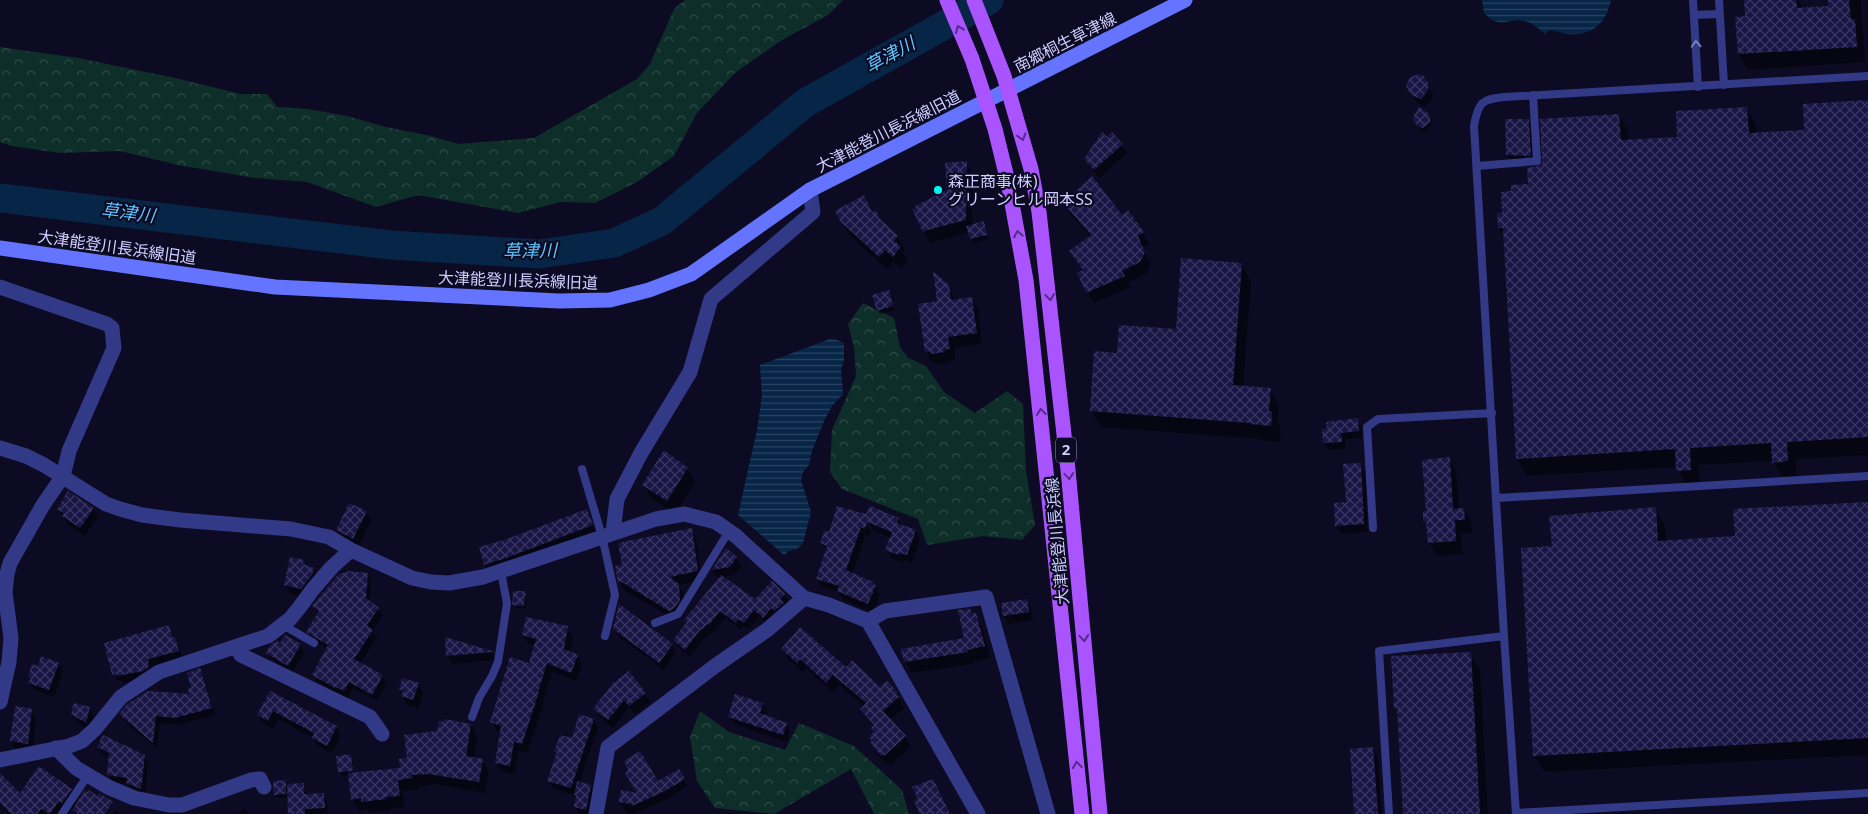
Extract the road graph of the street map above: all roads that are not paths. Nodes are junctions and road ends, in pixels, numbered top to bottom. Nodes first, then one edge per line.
1 (947, 0) edge
2 (974, 0) edge
3 (1185, 0) edge
4 (1693, 0) edge
5 (1719, 0) edge
6 (1719, 14) junction
7 (1694, 15) junction
8 (1868, 76) edge
9 (1724, 85) junction
10 (1698, 87) junction
11 (1009, 90) junction
12 (1533, 95) junction
13 (986, 101) junction
14 (1477, 166) junction
15 (810, 190) junction
16 (0, 248) edge
17 (0, 287) edge
18 (1492, 413) junction
19 (0, 448) edge
20 (582, 469) dead end
21 (63, 476) junction
22 (1868, 476) edge
23 (1497, 498) junction
24 (1373, 528) dead end
25 (729, 531) junction
26 (607, 534) junction
27 (350, 550) junction
28 (501, 572) junction
29 (804, 598) junction
30 (868, 621) junction
31 (655, 623) dead end
32 (283, 625) junction
33 (605, 636) dead end
34 (1504, 636) junction
35 (314, 643) dead end
36 (236, 647) junction
37 (0, 702) edge
38 (472, 716) dead end
39 (382, 734) dead end
40 (56, 748) junction
41 (0, 760) edge
42 (88, 775) junction
43 (264, 787) dead end
44 (1868, 793) edge
45 (1516, 813) edge
46 (62, 814) edge
47 (596, 814) edge
48 (978, 814) edge
49 (1048, 814) edge
50 (1082, 814) edge
51 (1100, 814) edge
52 (1389, 814) edge

13 -> 1 main road, 2
2 - 11 main road, 2
3 - 11 street, 南郷桐生草津線
4 - 7 lane
5 - 6 lane
6 - 7 lane
6 - 9 lane
10 -> 7 lane
8 - 9 lane
9 - 10 lane
10 - 12 lane
11 - 13 street, 南郷桐生草津線
11 -> 51 main road, 大津能登川長浜線 / 2
12 - 14 lane
12 - 14 lane
13 - 15 street, 大津能登川長浜線旧道
50 -> 13 main road, 大津能登川長浜線 / 2
14 - 18 lane
15 - 16 street, 大津能登川長浜線旧道
15 - 26 street
17 - 21 street
18 - 23 lane
18 - 24 lane
19 - 21 street
20 - 26 lane
21 - 27 street
21 - 37 street
22 - 23 lane
23 - 34 lane
25 - 26 street
25 - 29 street
25 - 31 lane
26 - 28 street
26 - 33 lane
27 - 28 street
27 - 32 street
28 - 38 lane
29 - 30 street
29 - 47 street
30 - 48 street
30 - 49 street
32 - 35 lane
32 - 36 street
34 - 45 lane
34 - 52 lane
36 - 39 street
36 - 40 street
40 - 41 street
40 - 42 street
42 - 43 street
42 - 46 lane
44 - 45 lane

